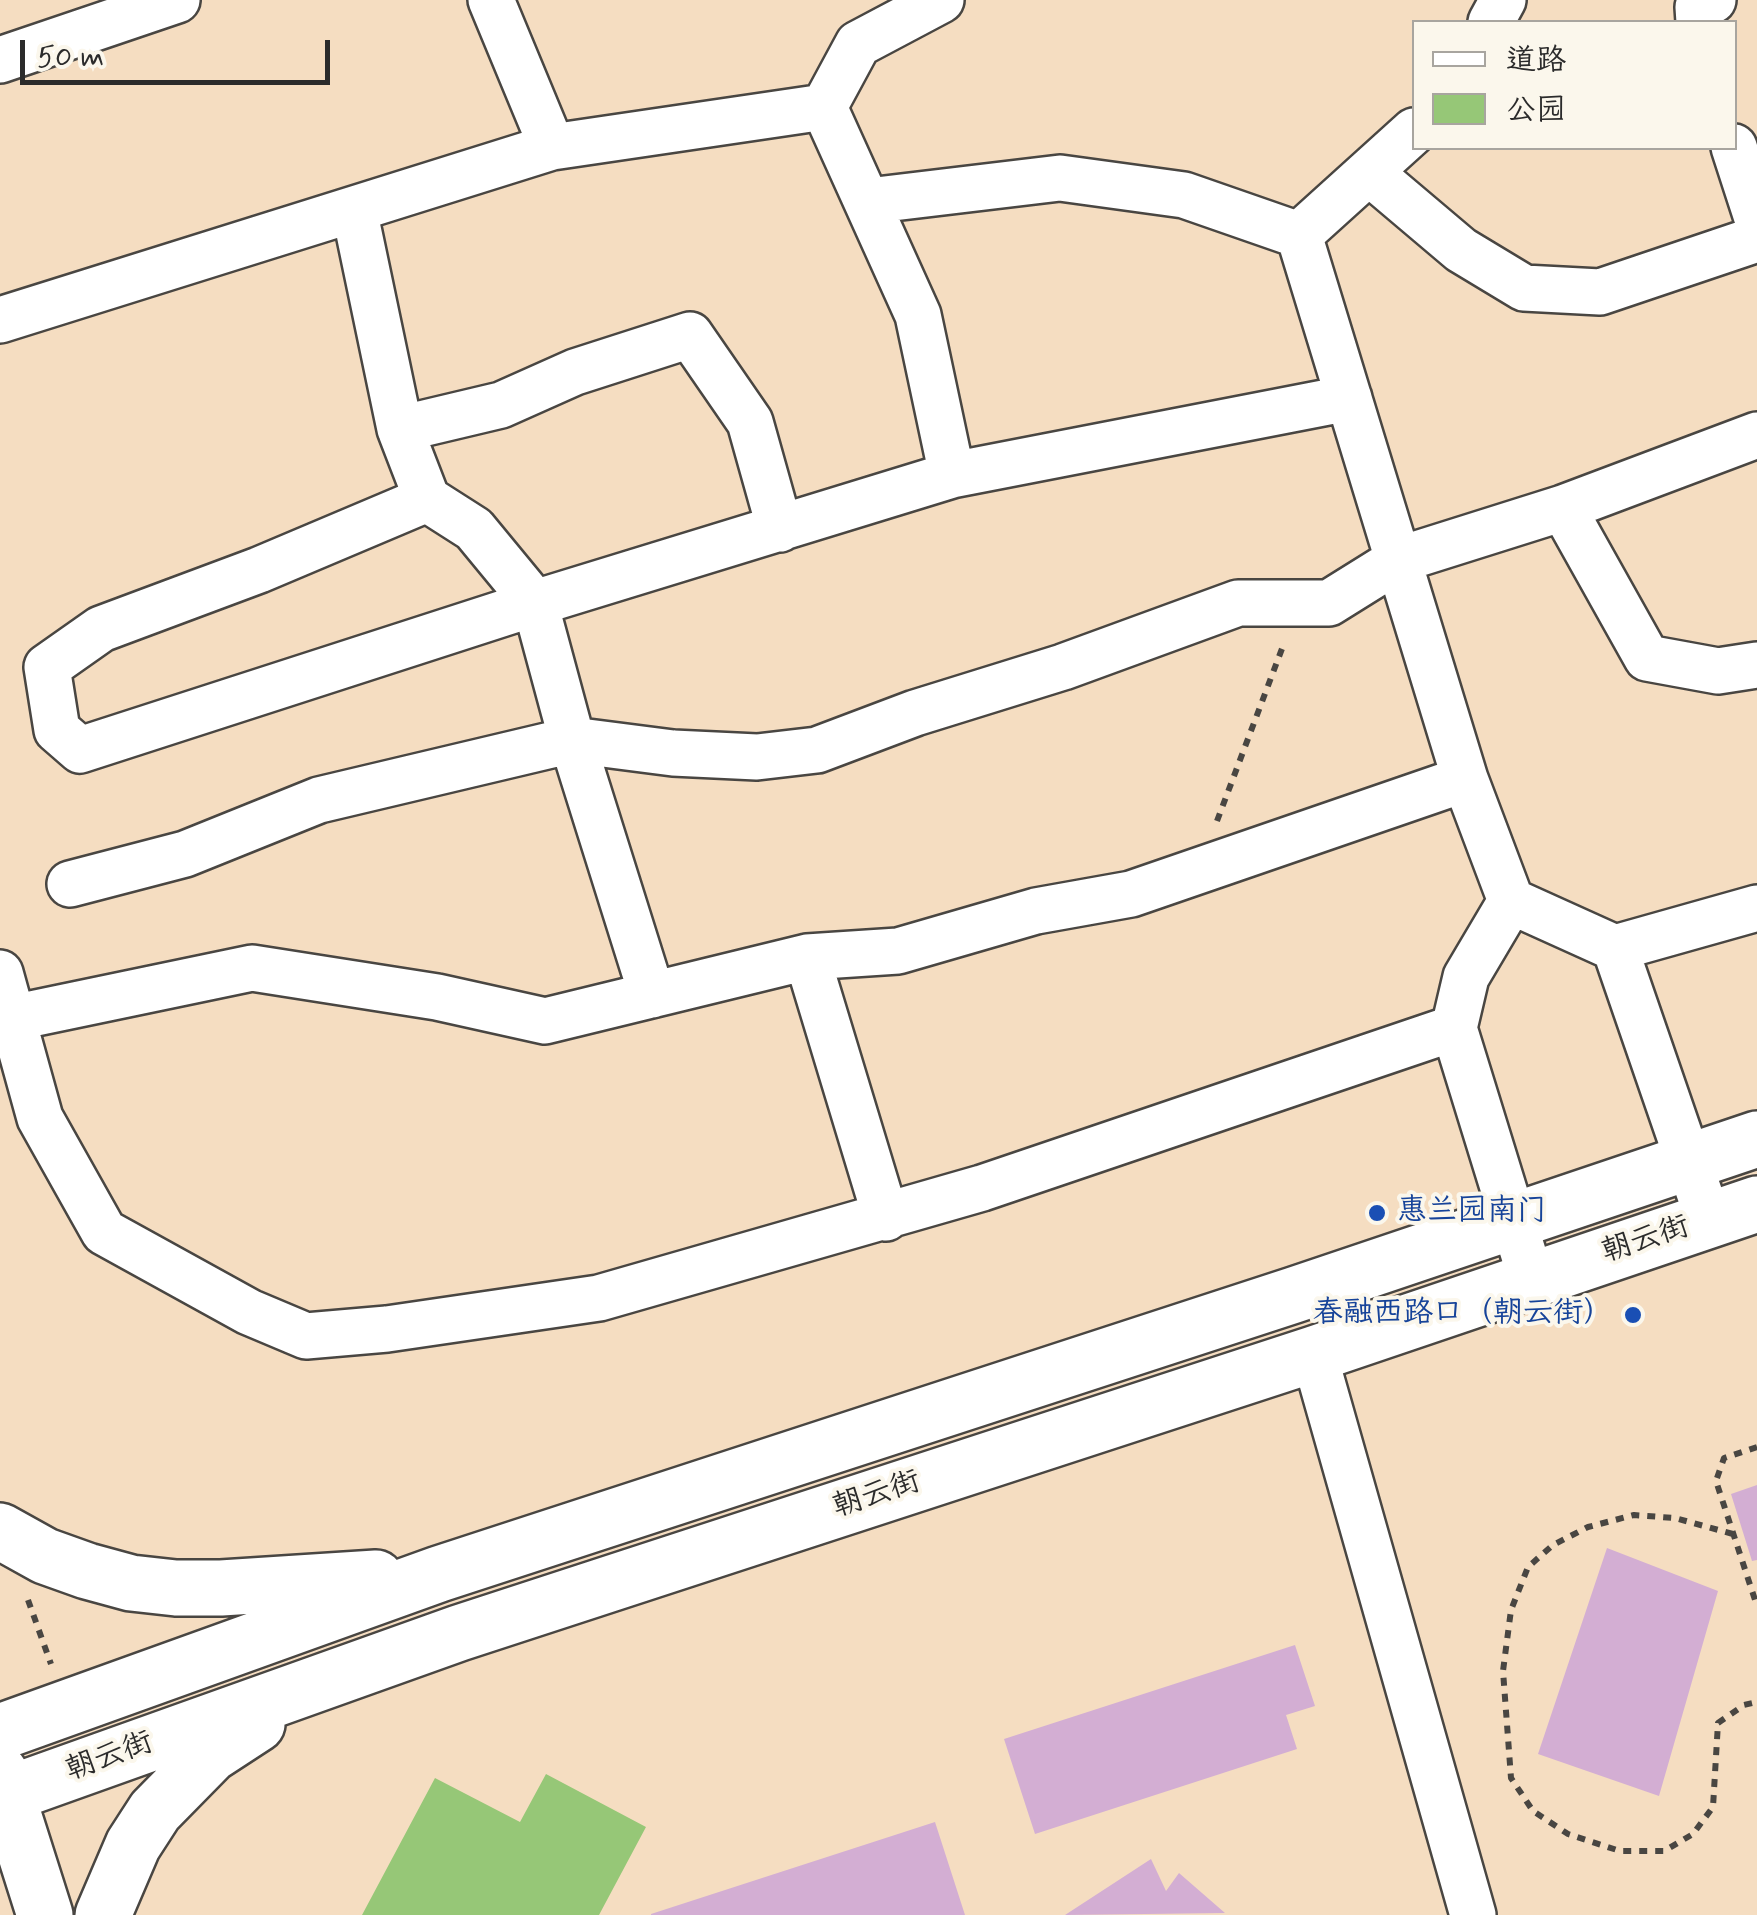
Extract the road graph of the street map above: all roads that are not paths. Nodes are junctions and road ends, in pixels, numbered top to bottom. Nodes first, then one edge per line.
1 (178, 0) edge
2 (491, 0) edge
3 (941, 0) edge
4 (1713, 0) edge
5 (1699, 20) edge
6 (0, 60) edge
7 (824, 108) junction
8 (1412, 133) edge
9 (552, 147) junction
10 (1735, 150) edge
11 (1370, 173) junction
12 (868, 201) junction
13 (354, 209) junction
14 (1757, 218) edge
15 (1299, 235) junction
16 (1757, 238) edge
17 (0, 320) edge
18 (1349, 398) junction
19 (400, 428) junction
20 (1757, 434) edge
21 (952, 475) junction
22 (427, 499) junction
23 (1563, 508) junction
24 (780, 529) junction
25 (1398, 560) junction
26 (535, 602) junction
27 (1757, 666) edge
28 (572, 740) junction
29 (1466, 778) junction
30 (70, 884) dead end
31 (1511, 901) junction
32 (1757, 908) edge
33 (1615, 948) junction
34 (808, 958) junction
35 (0, 973) edge
36 (652, 995) junction
37 (12, 1018) junction
38 (1454, 1028) junction
39 (1757, 1140) edge
40 (1690, 1162) junction
41 (1733, 1213) edge
42 (886, 1218) junction
43 (1513, 1220) junction
44 (1531, 1278) junction
45 (1314, 1354) junction
46 (0, 1531) edge
47 (438, 1574) junction
48 (318, 1684) junction
49 (0, 1732) edge
50 (3, 1788) edge
51 (46, 1915) edge
52 (103, 1915) edge
53 (1472, 1915) edge

1 - 6 street
2 - 9 street
3 - 7 street
4 - 5 street
7 - 9 street
7 - 12 street
8 - 11 street
9 - 13 street
10 - 14 street
11 - 15 street
11 - 16 street
12 - 15 street
12 - 21 street
13 - 17 street
13 - 19 street
15 - 18 street
18 - 21 street
18 - 25 street
19 - 22 street
19 - 24 street
20 - 23 street
21 - 24 street
22 - 26 street
22 - 26 street
23 - 25 street
23 - 27 street
24 - 26 street
25 - 28 street
25 - 29 street
26 - 28 street
28 - 30 street
28 - 36 street
29 - 31 street
29 - 34 street
31 - 33 street
31 - 38 street
32 - 33 street
33 - 40 street
34 - 36 street
34 - 42 street
35 - 37 street
36 - 37 street
37 - 42 street
38 - 42 street
38 - 43 street
39 - 40 main road, 朝云街
40 - 41 street
40 - 43 main road, 朝云街
41 - 44 main road, 朝云街
43 - 44 street
43 - 47 main road, 朝云街
44 - 45 main road, 朝云街
45 - 48 main road, 朝云街
45 - 53 street
46 - 47 main road
47 - 49 main road, 朝云街
48 - 50 main road, 朝云街
48 - 52 main road
50 - 51 main road

